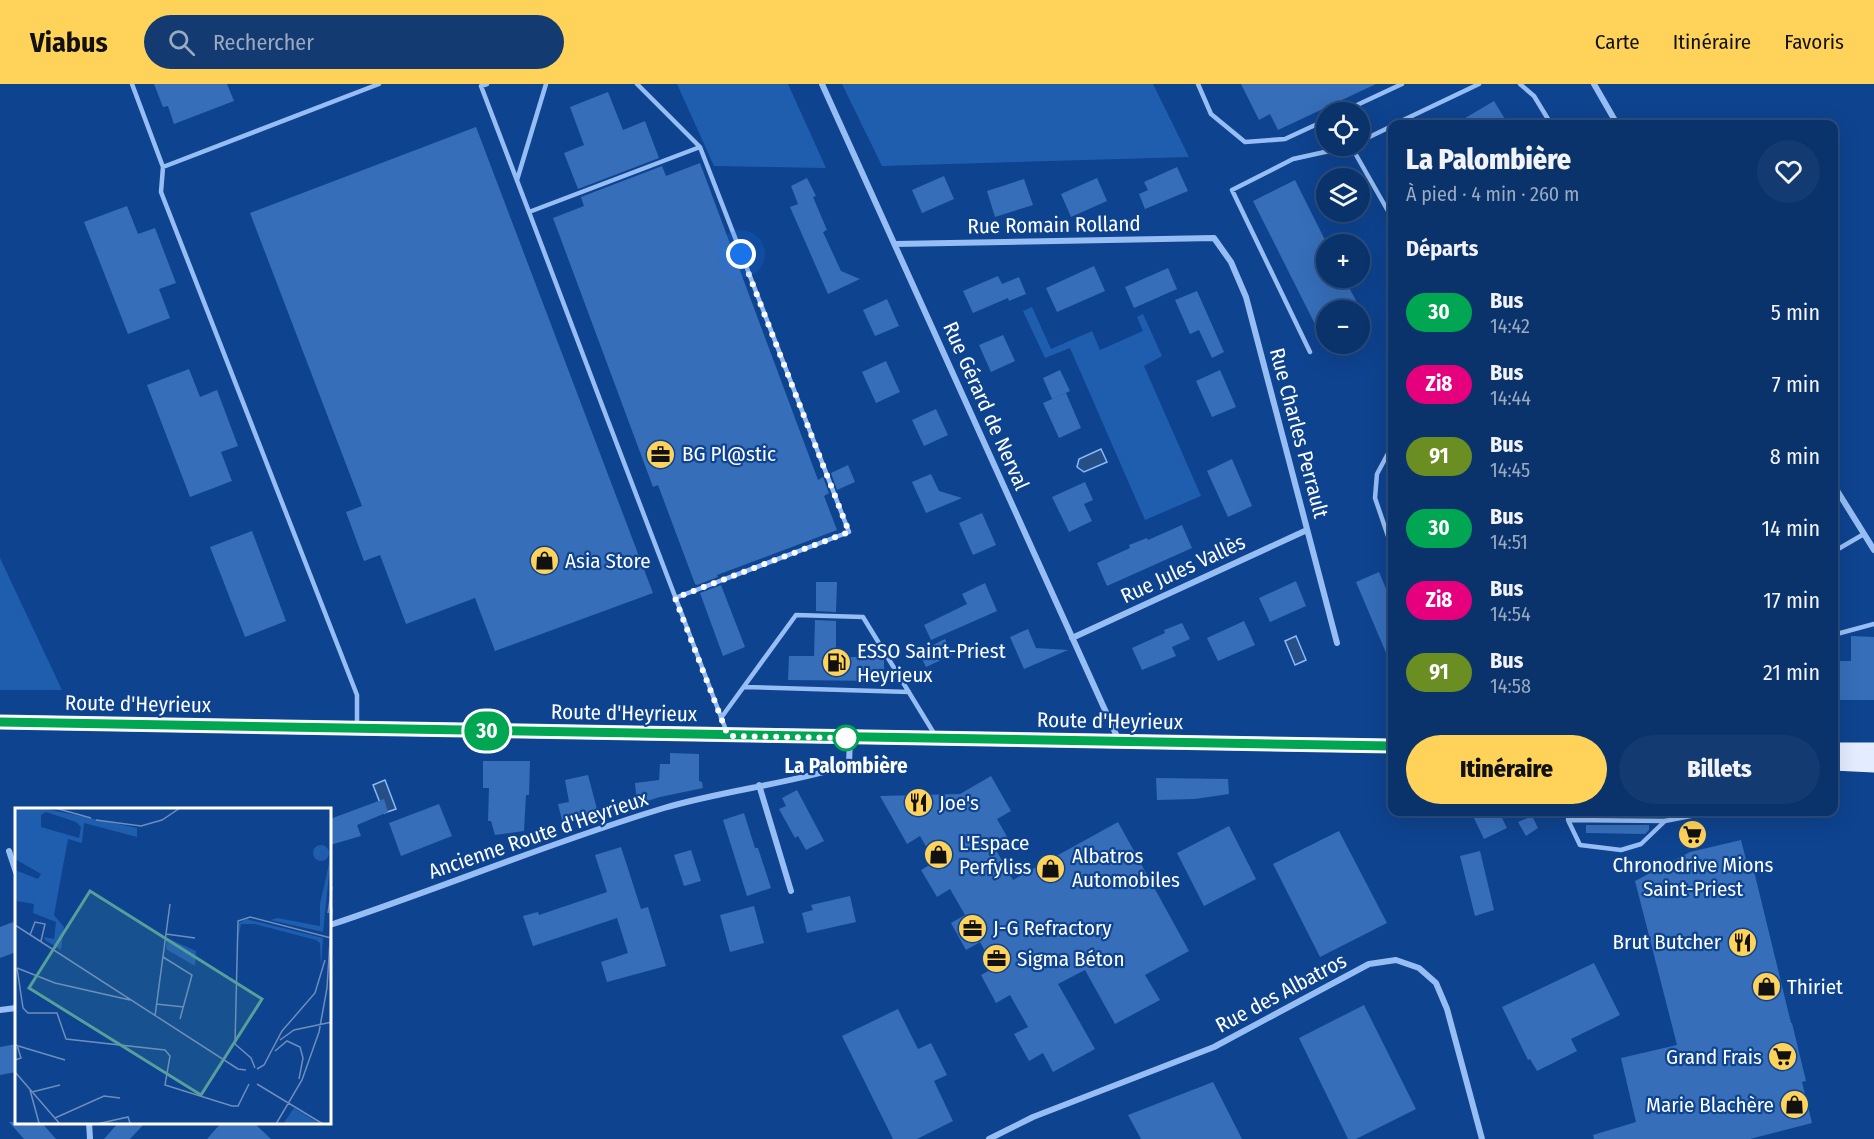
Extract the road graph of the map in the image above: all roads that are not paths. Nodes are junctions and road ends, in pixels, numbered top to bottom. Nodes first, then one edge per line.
1 (132, 84) edge
2 (379, 84) edge
3 (487, 84) edge
4 (546, 84) edge
5 (637, 84) edge
6 (822, 84) edge
7 (1198, 84) edge
8 (1402, 84) edge
9 (1479, 84) edge
10 (1520, 84) edge
11 (1594, 84) edge
12 (1363, 102) edge
13 (1404, 120) edge
14 (1549, 120) edge
15 (1615, 120) edge
16 (1316, 125) edge
17 (1388, 128) edge
18 (1370, 137) edge
19 (699, 147) junction
20 (1316, 154) edge
21 (1357, 156) edge
22 (163, 167) junction
23 (517, 180) junction
24 (528, 212) junction
25 (1388, 212) edge
26 (1214, 238) joint
27 (895, 244) junction
28 (1310, 352) dead end
29 (1388, 453) edge
30 (1838, 492) edge
31 (1307, 530) junction
32 (1864, 534) junction
33 (1388, 536) edge
34 (1838, 549) edge
35 (1874, 550) edge
36 (675, 598) junction
37 (1874, 624) edge
38 (1838, 634) edge
39 (1072, 638) junction
40 (1337, 643) dead end
41 (743, 687) junction
42 (909, 692) junction
43 (721, 718) junction
44 (0, 722) edge
45 (357, 729) junction
46 (728, 736) junction
47 (850, 738) junction
48 (938, 739) junction
49 (1119, 742) junction
50 (1388, 746) edge
51 (1838, 750) edge
52 (1874, 750) edge
53 (1838, 763) edge
54 (1874, 765) edge
55 (759, 785) junction
56 (1568, 816) edge
57 (1691, 816) edge
58 (1568, 820) junction
59 (1665, 821) junction
60 (9, 851) dead end
61 (15, 869) edge
62 (791, 891) dead end
63 (332, 924) edge
64 (15, 1008) edge
65 (0, 1010) edge
66 (89, 1124) edge
67 (90, 1139) edge
68 (989, 1139) edge
69 (1482, 1139) edge

1 - 22 lane
2 - 22 lane
3 - 23 lane
4 - 23 lane
5 - 19 lane
6 - 27 street, Rue Gérard de Nerval
7 - 16 lane
8 - 12 lane
9 - 13 lane
10 - 14 lane
11 - 15 street
17 - 18 lane
19 - 24 lane
19 - 36 lane
20 - 28 lane
21 - 25 lane
22 - 45 lane
23 - 24 lane
24 - 36 lane
26 - 27 street, Rue Romain Rolland
26 - 31 street, Rue Charles Perrault
27 - 39 street, Rue Gérard de Nerval
29 - 33 lane
30 - 32 street
31 - 39 street, Rue Jules Vallès
31 - 40 street, Rue Charles Perrault
32 - 34 lane
32 - 35 street
36 - 43 lane
37 - 38 lane
39 - 49 street, Rue Gérard de Nerval
41 - 42 lane
41 - 42 lane
41 - 43 lane
42 - 48 lane
43 - 46 lane
44 - 45 main road, Route d'Heyrieux
45 - 46 main road, Route d'Heyrieux
46 - 47 main road, Route d'Heyrieux
47 - 48 main road, Route d'Heyrieux
47 - 55 street, Ancienne Route d'Heyrieux
48 - 49 main road, Route d'Heyrieux
49 - 50 main road, Route d'Heyrieux
51 - 52 main road
53 - 54 main road
55 - 62 street
55 - 63 street, Ancienne Route d'Heyrieux
56 - 58 lane
57 - 59 lane
58 - 59 lane
58 - 59 lane
60 - 61 street
64 - 65 street
66 - 67 street
68 - 69 street, Rue des Albatros

